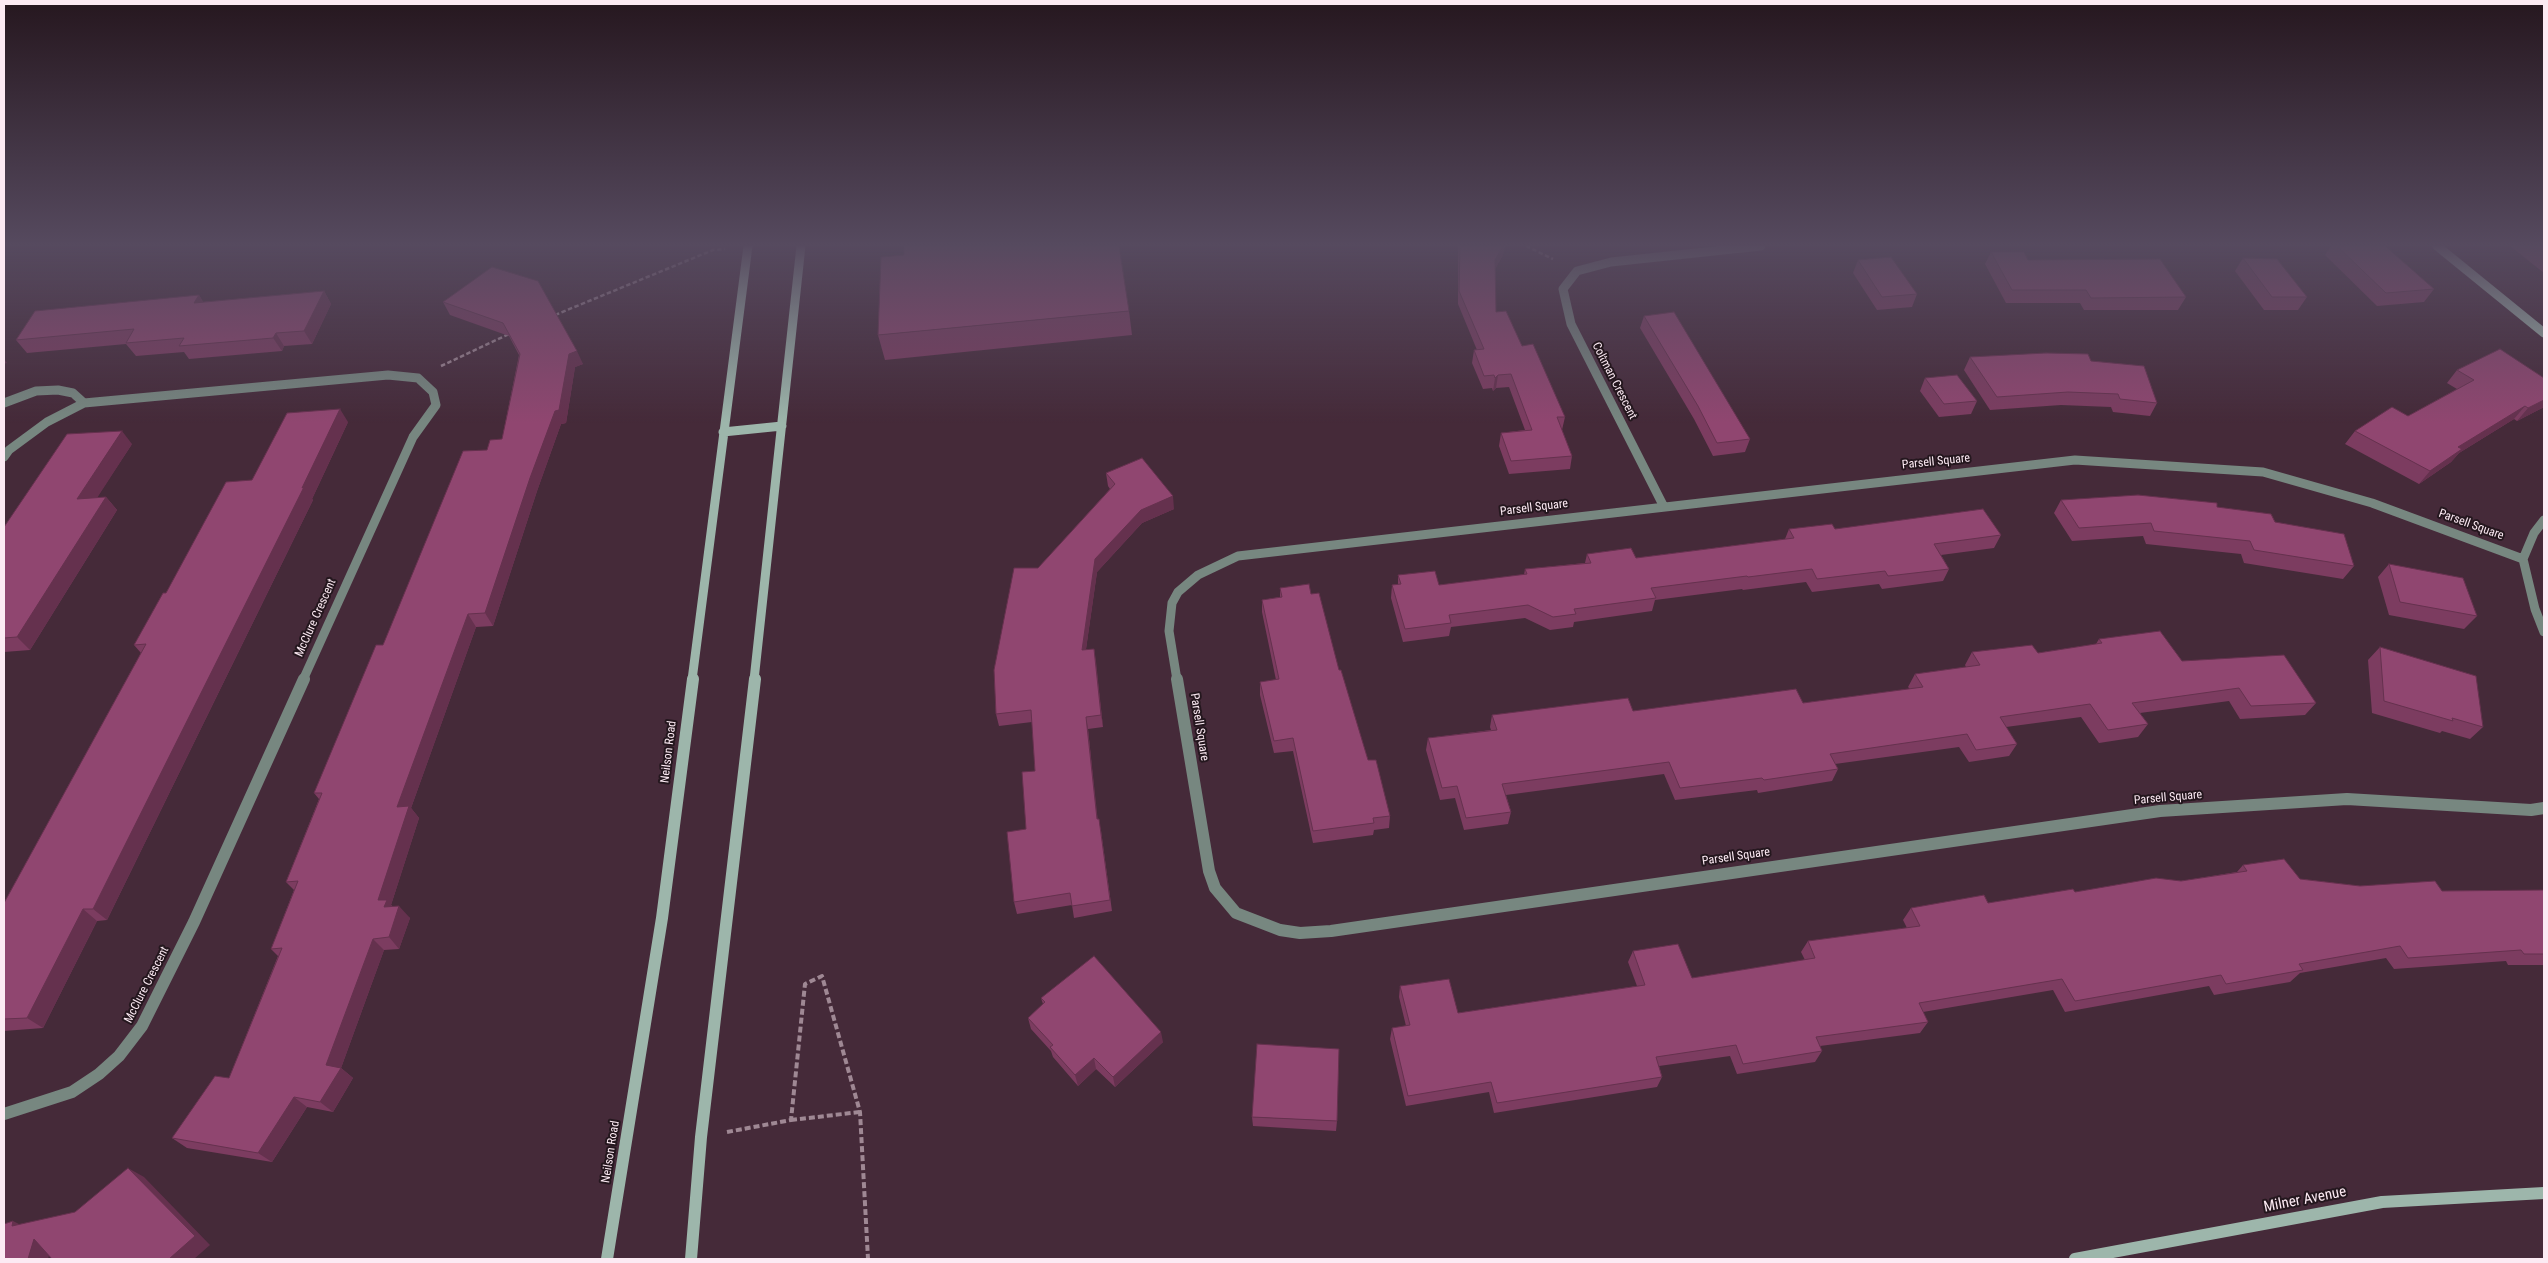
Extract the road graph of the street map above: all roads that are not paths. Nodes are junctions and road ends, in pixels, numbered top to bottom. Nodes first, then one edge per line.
1 (740, 305) edge
2 (795, 305) edge
3 (1567, 305) edge
4 (2509, 305) edge
5 (2544, 333) edge
6 (4, 403) edge
7 (84, 403) junction
8 (782, 426) junction
9 (723, 432) junction
10 (4, 457) edge
11 (1664, 507) junction
12 (2544, 520) edge
13 (2523, 559) junction
14 (2544, 632) edge
15 (2544, 808) edge
16 (4, 1114) edge
17 (2544, 1193) edge
18 (607, 1259) edge
19 (691, 1259) edge
20 (2075, 1259) edge

1 - 9 main road, Neilson Road
2 - 8 main road
3 - 11 street, Coltman Crescent
4 - 5 main road
6 - 7 street
7 - 10 street
7 - 16 street, McClure Crescent
8 - 9 main road
8 - 19 main road
9 - 18 main road, Neilson Road
11 - 13 street, Parsell Square
11 - 15 street, Parsell Square
12 - 13 street
13 - 14 street
17 - 20 main road, Milner Avenue

